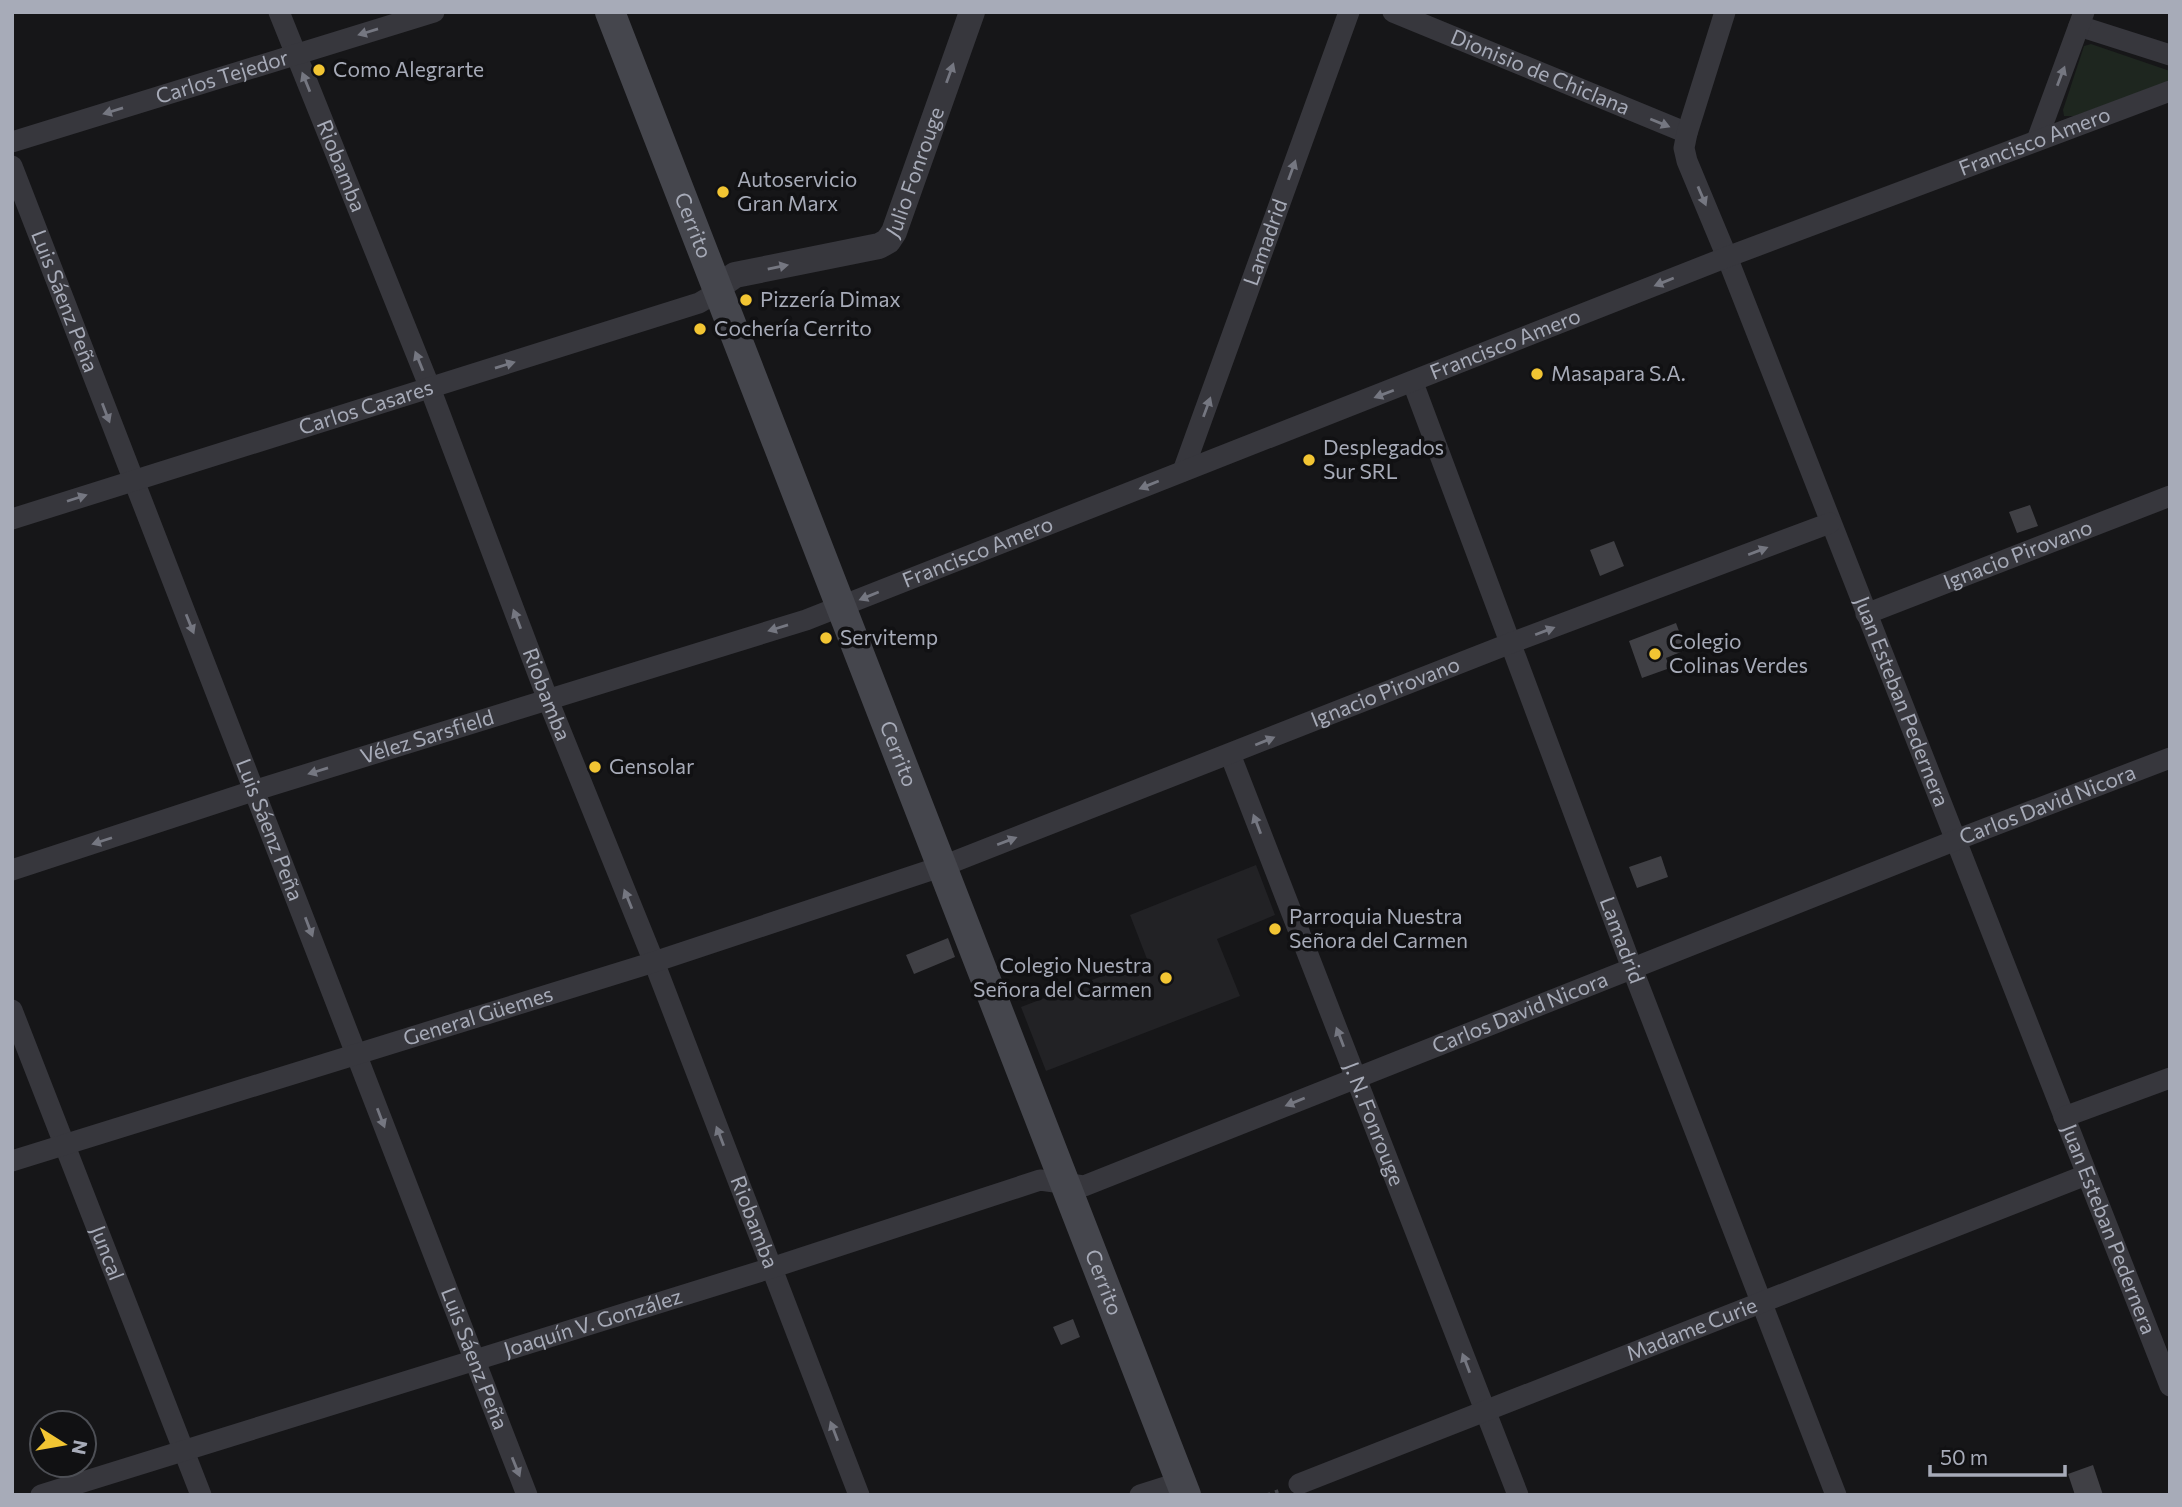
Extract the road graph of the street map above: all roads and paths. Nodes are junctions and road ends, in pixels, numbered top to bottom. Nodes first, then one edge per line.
1 (279, 12) edge
2 (434, 12) edge
3 (610, 12) edge
4 (972, 12) edge
5 (1349, 12) edge
6 (1394, 12) edge
7 (1725, 12) edge
8 (2082, 19) edge
9 (295, 55) junction
10 (2170, 55) edge
11 (2170, 90) edge
12 (1687, 134) junction
13 (2036, 140) junction
14 (12, 142) edge
15 (12, 166) edge
16 (1727, 257) junction
17 (715, 289) junction
18 (1413, 383) junction
19 (430, 388) junction
20 (1184, 471) junction
21 (132, 481) junction
22 (2170, 496) edge
23 (12, 519) edge
24 (1830, 523) junction
25 (842, 606) junction
26 (1867, 614) junction
27 (1511, 643) junction
28 (548, 700) junction
29 (1230, 754) junction
30 (2170, 758) edge
31 (256, 790) junction
32 (1955, 840) junction
33 (943, 866) junction
34 (12, 870) edge
35 (654, 962) junction
36 (1632, 968) junction
37 (12, 1010) edge
38 (357, 1055) junction
39 (1356, 1078) junction
40 (2170, 1078) edge
41 (2064, 1117) junction
42 (65, 1144) junction
43 (12, 1161) edge
44 (2086, 1175) junction
45 (1064, 1185) junction
46 (771, 1268) junction
47 (1763, 1301) junction
48 (473, 1358) junction
49 (2170, 1386) edge
50 (1485, 1411) junction
51 (185, 1452) junction
52 (1298, 1484) dead end
53 (1184, 1488) edge
54 (41, 1495) edge
55 (201, 1495) edge
56 (527, 1495) edge
57 (859, 1495) edge
58 (1140, 1495) edge
59 (1518, 1495) edge
60 (1836, 1495) edge

1 - 9 street, Riobamba
2 -> 9 street, Carlos Tejedor
3 - 17 main road, Cerrito
17 -> 4 street, Julio Fonrouge
20 -> 5 street, Lamadrid
6 -> 12 street, Dionisio de Chiclana
7 - 12 street, Juan Esteban Pedernera
8 - 10 street
13 -> 8 street
9 -> 14 street, Carlos Tejedor
19 -> 9 street, Riobamba
11 - 13 street, Francisco Amero
12 -> 16 street, Juan Esteban Pedernera
13 - 16 street, Francisco Amero
15 -> 21 street, Luis Sáenz Peña
16 -> 18 street, Francisco Amero
16 - 24 street, Juan Esteban Pedernera
19 -> 17 street, Carlos Casares
17 - 25 main road, Cerrito
18 -> 20 street, Francisco Amero
18 - 27 street, Lamadrid
19 - 21 street, Carlos Casares
28 -> 19 street, Riobamba
20 -> 25 street, Francisco Amero
23 -> 21 street, Carlos Casares
21 -> 31 street, Luis Sáenz Peña
22 - 26 street, Ignacio Pirovano
24 - 26 street, Juan Esteban Pedernera
27 -> 24 street, Ignacio Pirovano
25 -> 28 street, Vélez Sarsfield
25 - 33 main road, Cerrito
26 - 32 street, Juan Esteban Pedernera
29 -> 27 street, Ignacio Pirovano
27 - 36 street, Lamadrid
28 -> 31 street, Vélez Sarsfield
35 -> 28 street, Riobamba
33 -> 29 street, Ignacio Pirovano
39 -> 29 street, J. N. Fonrouge
30 - 32 street, Carlos David Nicora
31 -> 34 street, Vélez Sarsfield
31 -> 38 street, Luis Sáenz Peña
32 - 36 street, Carlos David Nicora
32 - 41 street, Juan Esteban Pedernera
33 - 35 street, General Güemes
33 - 45 main road, Cerrito
35 - 38 street, General Güemes
46 -> 35 street, Riobamba
36 - 39 street, Carlos David Nicora
36 - 47 street, Lamadrid
37 - 42 street, Juncal
38 - 42 street, General Güemes
38 -> 48 street, Luis Sáenz Peña
39 -> 45 street, Carlos David Nicora
50 -> 39 street, J. N. Fonrouge
40 - 41 street
41 - 44 street, Juan Esteban Pedernera
42 - 43 street, General Güemes
42 - 51 street, Juncal
44 - 47 street, Madame Curie
44 - 49 street, Juan Esteban Pedernera
45 - 46 street, Joaquín V. González
45 - 53 main road, Cerrito
46 - 48 street, Joaquín V. González
57 -> 46 street, Riobamba
47 - 50 street, Madame Curie
47 - 60 street, Lamadrid
48 - 51 street, Joaquín V. González
48 -> 56 street, Luis Sáenz Peña
50 - 52 street, Madame Curie
50 - 59 street, J. N. Fonrouge
51 - 54 street, Joaquín V. González
51 - 55 street, Juncal
53 - 58 street

